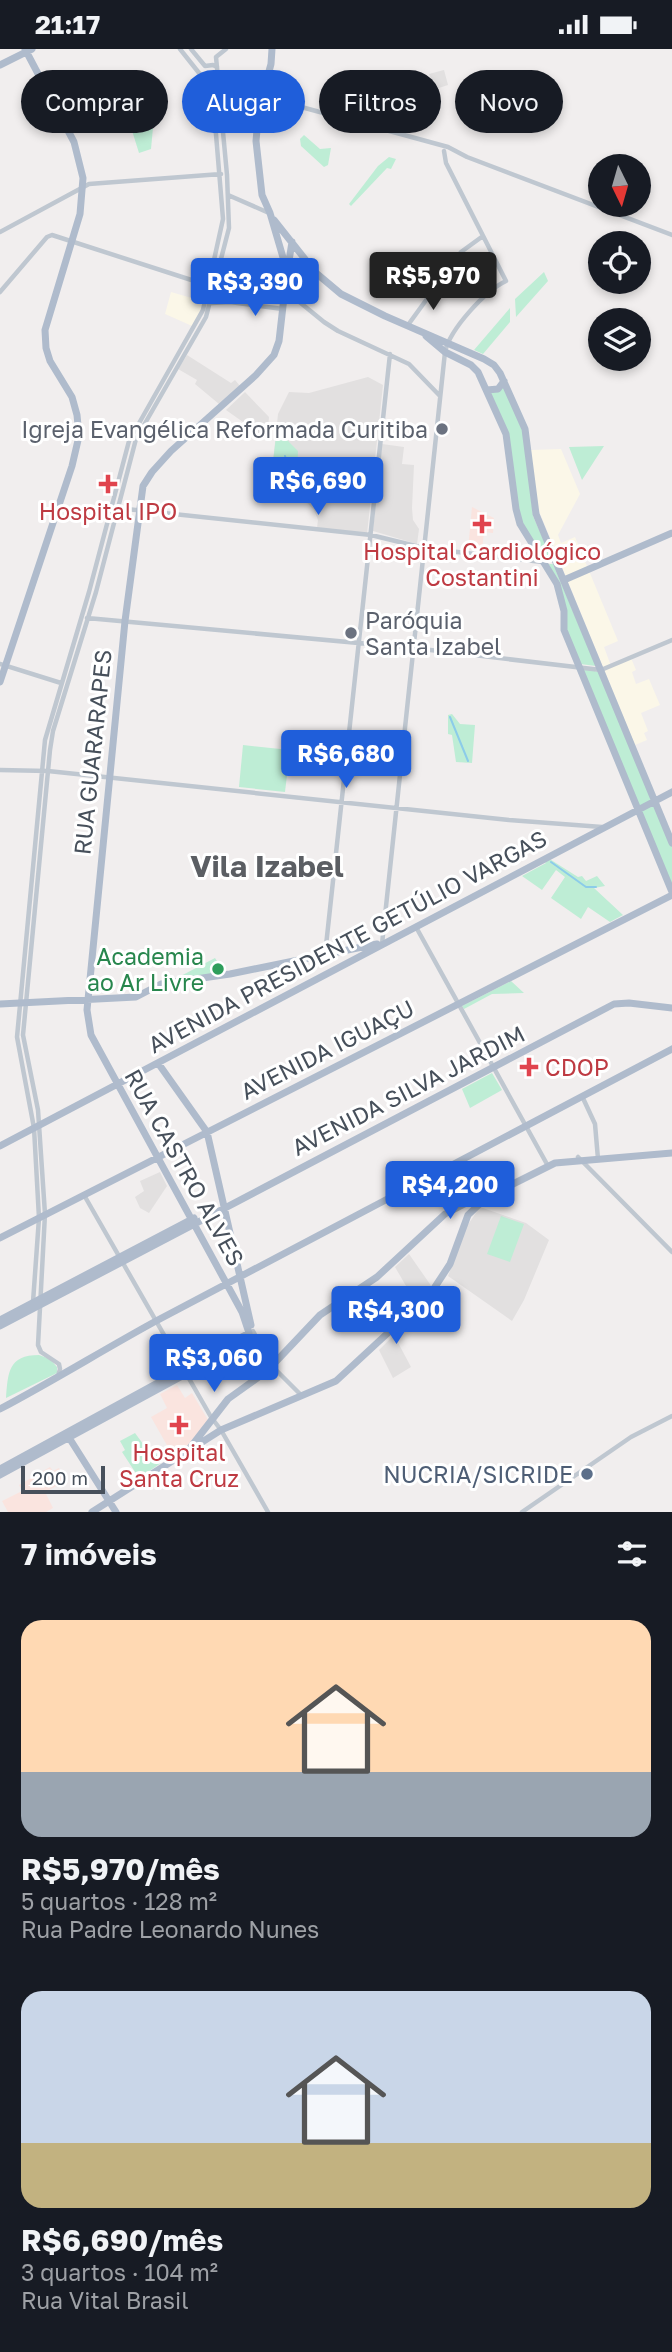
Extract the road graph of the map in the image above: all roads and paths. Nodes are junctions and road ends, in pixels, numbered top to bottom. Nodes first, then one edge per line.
1 (180, 49) edge
2 (191, 49) edge
3 (226, 49) edge
4 (272, 49) edge
5 (28, 50) edge
6 (0, 65) edge
7 (217, 68) joint
8 (269, 70) edge
9 (305, 108) edge
10 (223, 133) edge
11 (257, 133) edge
12 (458, 145) dead end
13 (446, 151) junction
14 (458, 153) junction
15 (467, 157) junction
16 (226, 166) junction
17 (220, 171) junction
18 (227, 175) junction
19 (83, 187) junction
20 (228, 195) junction
21 (270, 213) junction
22 (0, 232) edge
23 (672, 235) edge
24 (483, 236) junction
25 (72, 241) junction
26 (292, 242) junction
27 (287, 271) junction
28 (212, 288) junction
29 (286, 291) junction
30 (0, 292) edge
31 (230, 302) junction
32 (212, 303) junction
33 (283, 309) junction
34 (407, 326) junction
35 (420, 331) junction
36 (447, 343) junction
37 (445, 352) junction
38 (390, 354) junction
39 (270, 360) junction
40 (279, 362) dead end
41 (494, 365) junction
42 (481, 377) junction
43 (504, 381) junction
44 (487, 390) junction
45 (440, 397) junction
46 (110, 507) junction
47 (118, 508) junction
48 (138, 511) junction
49 (672, 533) edge
50 (371, 535) junction
51 (424, 548) junction
52 (556, 560) junction
53 (545, 561) junction
54 (564, 580) junction
55 (89, 616) junction
56 (125, 621) junction
57 (79, 624) junction
58 (672, 640) edge
59 (359, 643) junction
60 (413, 648) junction
61 (3, 665) edge
62 (579, 667) junction
63 (601, 670) junction
64 (0, 682) edge
65 (61, 683) junction
66 (0, 770) edge
67 (45, 771) junction
68 (108, 777) junction
69 (672, 793) edge
70 (654, 800) junction
71 (342, 802) junction
72 (396, 808) junction
73 (638, 809) junction
74 (603, 827) junction
75 (672, 843) edge
76 (672, 893) edge
77 (416, 926) junction
78 (376, 946) junction
79 (325, 955) junction
80 (88, 999) junction
81 (640, 1000) dead end
82 (23, 1002) junction
83 (629, 1003) junction
84 (0, 1004) edge
85 (458, 1004) junction
86 (672, 1008) edge
87 (88, 1023) joint
88 (672, 1049) edge
89 (158, 1063) junction
90 (492, 1068) junction
91 (118, 1084) junction
92 (582, 1096) junction
93 (526, 1126) junction
94 (37, 1127) junction
95 (207, 1132) junction
96 (0, 1146) edge
97 (672, 1152) edge
98 (158, 1157) junction
99 (598, 1157) junction
100 (580, 1158) junction
101 (547, 1164) junction
102 (84, 1195) junction
103 (461, 1206) junction
104 (224, 1207) junction
105 (451, 1210) junction
106 (468, 1215) junction
107 (39, 1220) junction
108 (193, 1222) junction
109 (464, 1223) junction
110 (0, 1238) edge
111 (672, 1252) edge
112 (121, 1259) junction
113 (240, 1277) junction
114 (227, 1284) junction
115 (42, 1301) junction
116 (1, 1321) edge
117 (156, 1321) junction
118 (252, 1333) junction
119 (272, 1366) junction
120 (185, 1372) junction
121 (55, 1380) junction
122 (165, 1380) junction
123 (174, 1381) junction
124 (303, 1397) junction
125 (0, 1409) edge
126 (672, 1416) edge
127 (212, 1419) junction
128 (221, 1430) junction
129 (68, 1435) junction
130 (42, 1446) junction
131 (52, 1447) junction
132 (187, 1451) junction
133 (4, 1470) edge
134 (109, 1501) junction
135 (92, 1512) edge
136 (116, 1512) edge
137 (268, 1512) edge
138 (522, 1512) edge

1 - 17 street
2 - 7 street
3 - 7 street
4 - 8 main road
5 - 6 main road
5 - 19 main road
9 - 13 street
10 - 16 street
11 - 21 main road
12 - 14 street
13 - 14 street
13 - 15 street
13 - 24 street
14 - 15 street
15 - 23 street
16 - 17 street
16 - 18 street
17 - 18 street
17 - 19 street
17 - 28 street
18 - 20 street
19 - 22 street
19 - 25 main road
20 - 21 street
20 - 28 street
21 - 26 main road
21 - 27 main road
24 - 34 street
24 - 36 street
25 - 28 street
25 - 30 street
25 - 61 main road
26 - 27 main road
26 - 34 main road
27 - 29 main road
28 - 31 street
28 - 32 street
28 - 46 street
29 - 33 main road
29 - 38 street
31 - 32 street
31 - 33 street
32 - 47 street
33 - 39 main road
34 - 35 main road
35 - 36 main road
35 - 37 main road
36 - 37 street
36 - 41 main road
37 - 42 main road
37 - 45 street
38 - 45 street
38 - 50 street
39 - 40 main road
39 - 48 main road, RUA GUARARAPES
41 - 42 main road
41 - 43 main road
42 - 44 main road
43 - 44 main road
43 - 52 main road
44 - 53 main road
45 - 51 street
46 - 47 street
46 - 57 street
47 - 48 street
47 - 55 street
48 - 50 street
48 - 56 main road, RUA GUARARAPES
49 - 54 main road
50 - 51 street
50 - 59 street
51 - 53 street
51 - 60 street
52 - 53 main road
52 - 54 main road
53 - 62 main road
54 - 63 main road
55 - 56 street
55 - 57 street
55 - 67 street
56 - 59 street
56 - 68 main road, RUA GUARARAPES
57 - 65 street
58 - 63 street
59 - 60 street
59 - 71 street
60 - 62 street
60 - 72 street
61 - 64 main road
61 - 65 street
62 - 63 street
62 - 73 main road
63 - 70 main road
65 - 67 street
66 - 67 street
67 - 68 street
67 - 82 street
68 - 71 street
68 - 80 main road, RUA GUARARAPES
69 - 70 main road, AVENIDA PRESIDENTE GETÚLIO VARGAS
70 - 73 main road, AVENIDA PRESIDENTE GETÚLIO VARGAS
70 - 75 main road
71 - 72 street
71 - 79 street
72 - 74 street
72 - 78 street
73 - 74 main road, AVENIDA PRESIDENTE GETÚLIO VARGAS
73 - 76 main road
74 - 77 main road, AVENIDA PRESIDENTE GETÚLIO VARGAS
76 - 85 main road, AVENIDA IGUAÇU
77 - 78 main road, AVENIDA PRESIDENTE GETÚLIO VARGAS
77 - 85 street
78 - 79 main road
78 - 89 main road, AVENIDA PRESIDENTE GETÚLIO VARGAS
79 - 80 main road
80 - 82 main road
80 - 87 main road, RUA GUARARAPES
81 - 83 main road
82 - 84 main road
82 - 94 street
83 - 86 main road
83 - 90 main road, AVENIDA SILVA JARDIM
85 - 90 street
85 - 95 main road, AVENIDA IGUAÇU
87 - 91 main road, RUA CASTRO ALVES
88 - 92 main road
89 - 91 main road, AVENIDA PRESIDENTE GETÚLIO VARGAS
89 - 95 main road
90 - 93 street
90 - 104 main road, AVENIDA SILVA JARDIM
91 - 94 main road, AVENIDA PRESIDENTE GETÚLIO VARGAS
91 - 98 main road, RUA CASTRO ALVES
92 - 93 main road
92 - 99 street
93 - 101 street
93 - 113 main road
94 - 96 main road, AVENIDA PRESIDENTE GETÚLIO VARGAS
94 - 107 street
95 - 98 main road, AVENIDA IGUAÇU
95 - 104 main road
97 - 99 main road
98 - 102 main road, AVENIDA IGUAÇU
98 - 108 main road, RUA CASTRO ALVES
99 - 100 main road
100 - 101 main road
100 - 111 street
101 - 103 main road
101 - 106 main road
102 - 107 main road, AVENIDA IGUAÇU
102 - 112 street
103 - 105 main road
103 - 106 main road
104 - 108 main road, AVENIDA SILVA JARDIM
104 - 113 main road
105 - 109 main road
105 - 119 main road
106 - 109 main road
107 - 110 main road, AVENIDA IGUAÇU
107 - 115 street
107 - 115 street
108 - 112 main road, AVENIDA SILVA JARDIM
108 - 114 main road, RUA CASTRO ALVES
109 - 124 main road
112 - 115 main road, AVENIDA SILVA JARDIM
112 - 117 street
113 - 114 main road
113 - 118 main road
114 - 117 main road
114 - 118 main road, RUA CASTRO ALVES
115 - 116 main road, AVENIDA SILVA JARDIM
115 - 121 street
117 - 120 street
117 - 121 main road
118 - 119 street
118 - 120 main road
118 - 120 main road
119 - 124 street
119 - 127 main road
120 - 122 main road
120 - 123 main road
120 - 127 street
121 - 125 main road
122 - 123 main road
122 - 129 main road
123 - 129 main road
124 - 128 main road
126 - 138 street
127 - 128 street
127 - 132 main road
128 - 132 main road
128 - 137 street
129 - 130 main road
129 - 131 main road
129 - 134 main road
130 - 131 main road
130 - 133 main road
131 - 133 main road
132 - 134 main road
134 - 135 main road
134 - 136 main road

